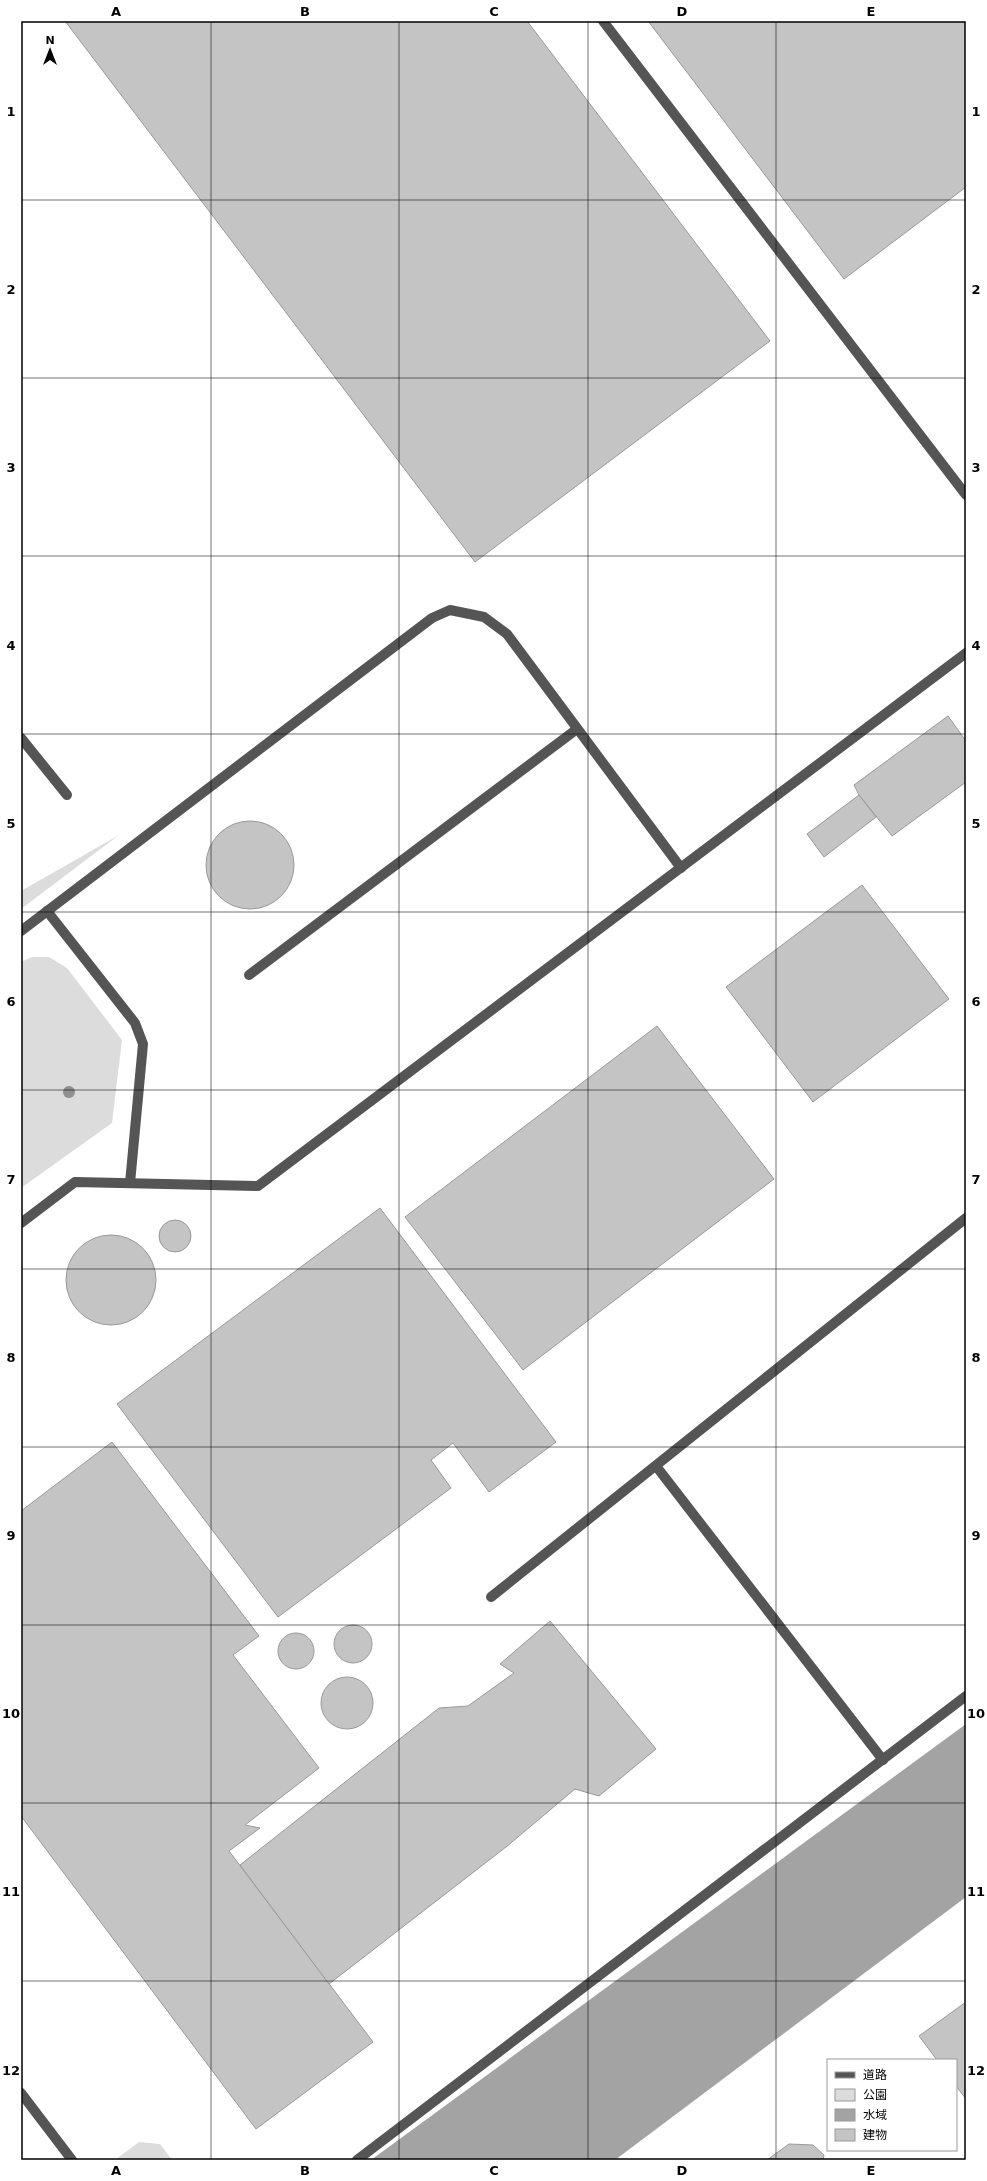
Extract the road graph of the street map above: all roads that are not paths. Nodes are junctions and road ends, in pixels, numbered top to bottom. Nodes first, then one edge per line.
1 (603, 21) edge
2 (966, 495) edge
3 (966, 653) edge
4 (577, 729) junction
5 (21, 738) edge
6 (67, 796) dead end
7 (681, 868) junction
8 (47, 911) junction
9 (21, 931) edge
10 (249, 975) dead end
11 (130, 1183) junction
12 (966, 1218) edge
13 (21, 1223) edge
14 (656, 1466) junction
15 (491, 1597) dead end
16 (966, 1696) edge
17 (883, 1760) junction
18 (21, 2093) edge
19 (72, 2160) edge
20 (357, 2160) edge

1 - 2 lane
3 - 7 lane
4 - 7 lane
4 - 8 lane
4 - 10 lane
5 - 6 lane
7 - 11 lane
8 - 9 lane
8 - 11 lane
11 - 13 lane
12 - 14 lane
14 - 15 lane
14 - 17 lane
16 - 17 lane
17 - 20 lane
18 - 19 lane

